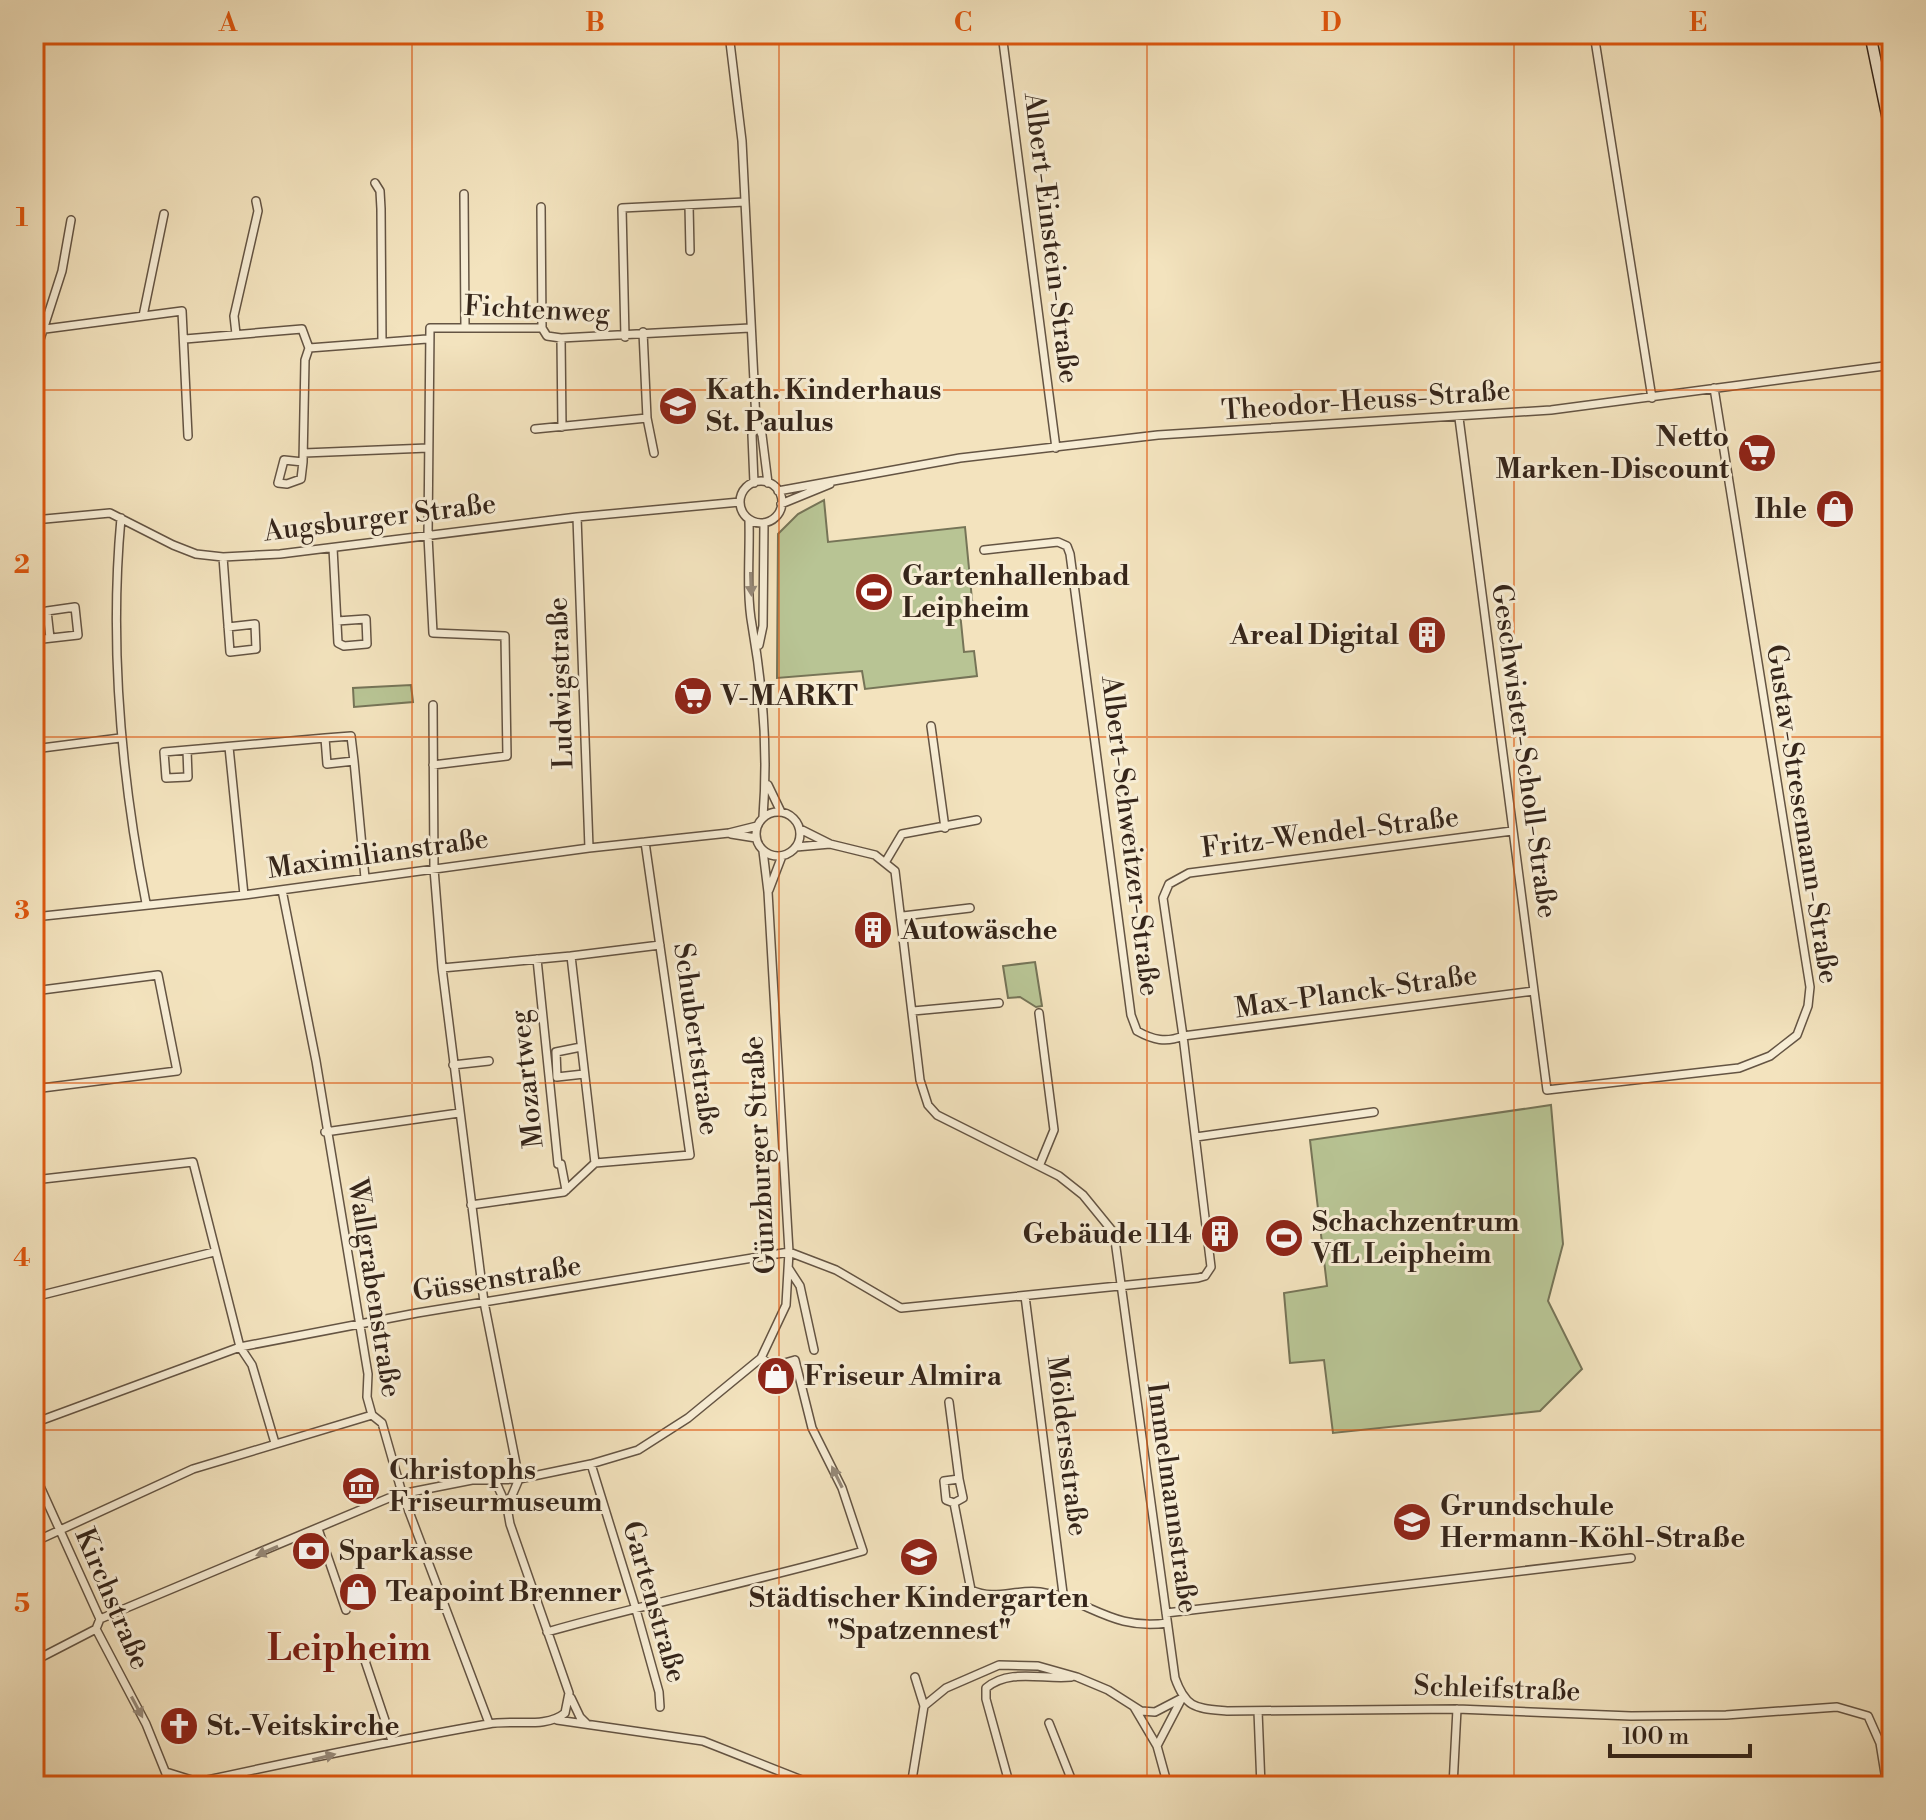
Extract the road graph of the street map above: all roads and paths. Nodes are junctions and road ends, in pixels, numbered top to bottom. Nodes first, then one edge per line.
1 (729, 34) edge
2 (1002, 34) edge
3 (1594, 34) edge
4 (1870, 34) edge
5 (1892, 139) edge
6 (375, 183) dead end
7 (464, 194) dead end
8 (256, 201) dead end
9 (745, 202) junction
10 (689, 205) junction
11 (541, 207) dead end
12 (164, 214) dead end
13 (71, 220) dead end
14 (690, 251) dead end
15 (143, 316) junction
16 (465, 327) junction
17 (542, 328) junction
18 (750, 328) junction
19 (45, 329) junction
20 (643, 332) junction
21 (236, 334) junction
22 (625, 337) junction
23 (561, 338) junction
24 (185, 339) junction
25 (427, 339) junction
26 (382, 342) junction
27 (309, 348) junction
28 (34, 358) edge
29 (1892, 365) edge
30 (1714, 388) junction
31 (1652, 398) junction
32 (647, 418) junction
33 (1459, 418) junction
34 (756, 421) junction
35 (562, 427) junction
36 (535, 429) dead end
37 (188, 436) dead end
38 (428, 448) junction
39 (1056, 448) junction
40 (654, 453) dead end
41 (843, 478) junction
42 (754, 483) junction
43 (768, 483) junction
44 (778, 491) junction
45 (740, 502) junction
46 (781, 504) junction
47 (577, 517) junction
48 (121, 518) junction
49 (34, 520) edge
50 (749, 520) junction
51 (764, 523) junction
52 (428, 536) junction
53 (333, 548) junction
54 (984, 550) dead end
55 (223, 557) junction
56 (337, 621) junction
57 (228, 627) junction
58 (50, 638) junction
59 (34, 640) edge
60 (759, 647) junction
61 (433, 705) dead end
62 (931, 726) dead end
63 (120, 738) junction
64 (325, 738) junction
65 (229, 747) junction
66 (34, 749) edge
67 (187, 750) junction
68 (354, 761) junction
69 (433, 765) junction
70 (766, 781) junction
71 (781, 812) junction
72 (763, 817) junction
73 (977, 820) dead end
74 (757, 826) junction
75 (945, 828) junction
76 (800, 829) junction
77 (1512, 831) junction
78 (729, 833) junction
79 (756, 838) junction
80 (645, 842) junction
81 (830, 844) junction
82 (796, 847) junction
83 (589, 848) junction
84 (763, 851) junction
85 (782, 856) junction
86 (886, 861) junction
87 (434, 869) junction
88 (365, 878) junction
89 (34, 879) edge
90 (282, 890) junction
91 (768, 892) junction
92 (244, 895) junction
93 (146, 903) junction
94 (970, 908) dead end
95 (903, 916) junction
96 (36, 917) edge
97 (660, 945) junction
98 (571, 956) junction
99 (537, 959) junction
100 (442, 968) junction
101 (34, 991) edge
102 (1534, 991) junction
103 (999, 1003) dead end
104 (913, 1011) junction
105 (1039, 1013) dead end
106 (1183, 1036) junction
107 (581, 1047) junction
108 (489, 1061) dead end
109 (453, 1065) junction
110 (584, 1074) junction
111 (34, 1089) edge
112 (1547, 1090) joint
113 (1374, 1112) dead end
114 (459, 1113) junction
115 (325, 1132) junction
116 (1196, 1137) junction
117 (595, 1163) junction
118 (1040, 1164) junction
119 (34, 1180) edge
120 (566, 1190) junction
121 (471, 1205) junction
122 (214, 1252) junction
123 (789, 1252) junction
124 (789, 1269) junction
125 (1121, 1288) junction
126 (1025, 1296) junction
127 (34, 1297) edge
128 (484, 1302) junction
129 (358, 1324) junction
130 (240, 1347) junction
131 (814, 1350) dead end
132 (761, 1358) junction
133 (949, 1402) dead end
134 (372, 1415) junction
135 (34, 1423) edge
136 (275, 1443) junction
137 (591, 1464) junction
138 (34, 1473) edge
139 (494, 1478) junction
140 (519, 1479) junction
141 (959, 1479) junction
142 (402, 1493) junction
143 (954, 1503) junction
144 (507, 1507) junction
145 (57, 1529) junction
146 (318, 1529) junction
147 (34, 1542) edge
148 (1631, 1558) dead end
149 (1064, 1601) junction
150 (635, 1606) junction
151 (346, 1610) dead end
152 (1166, 1613) junction
153 (100, 1619) junction
154 (1167, 1623) junction
155 (96, 1629) junction
156 (547, 1632) junction
157 (361, 1649) dead end
158 (34, 1661) edge
159 (915, 1677) dead end
160 (1077, 1677) junction
161 (569, 1693) junction
162 (1182, 1698) junction
163 (1132, 1705) junction
164 (924, 1706) junction
165 (660, 1707) dead end
166 (1457, 1709) junction
167 (1258, 1711) junction
168 (557, 1720) junction
169 (489, 1723) junction
170 (1049, 1723) dead end
171 (589, 1725) junction
172 (392, 1741) junction
173 (1157, 1746) junction
174 (166, 1772) junction
175 (196, 1784) edge
176 (171, 1786) edge
177 (817, 1786) edge
178 (911, 1786) edge
179 (1010, 1786) edge
180 (1074, 1786) edge
181 (1168, 1786) edge
182 (1261, 1786) edge
183 (1453, 1786) edge
184 (1887, 1786) edge

1 - 9 street
2 - 39 street, Albert-Einstein-Straße
3 - 31 street
4 - 5 main road
6 - 26 street
7 - 16 street
8 - 21 street
9 - 10 street
9 - 18 street
10 - 14 street
10 - 22 street
11 - 17 street
12 - 15 street
13 - 19 street
15 - 19 street
15 - 24 street
16 - 17 street, Fichtenweg
16 - 25 street, Fichtenweg
17 - 23 street, Fichtenweg
18 - 20 street, Fichtenweg
18 - 34 street
19 - 28 street
20 - 22 street, Fichtenweg
20 - 32 street
21 - 24 street
21 - 27 street
22 - 23 street, Fichtenweg
23 - 35 street
24 - 37 street
25 - 26 street
25 - 38 street
26 - 27 street
27 - 38 street
29 - 30 street, Theodor-Heuss-Straße
30 - 31 street, Theodor-Heuss-Straße
30 - 112 street, Gustav-Stresemann-Straße
31 - 33 street, Theodor-Heuss-Straße
32 - 35 street
32 - 40 street
33 - 39 street, Theodor-Heuss-Straße
33 - 77 street, Geschwister-Scholl-Straße
34 - 42 street
34 - 43 street
35 - 36 street
38 - 52 street
39 - 41 street, Theodor-Heuss-Straße
41 - 44 street, Theodor-Heuss-Straße
41 - 46 street, Theodor-Heuss-Straße
42 - 43 street
42 - 45 street
43 - 44 street
44 - 46 street
45 - 47 street, Augsburger Straße
45 - 50 street
46 - 51 street
47 - 52 street, Augsburger Straße
47 - 83 street, Ludwigstraße
48 - 49 street, Augsburger Straße
48 - 55 street, Augsburger Straße
48 - 63 street
50 - 51 street
50 -> 60 street
51 - 60 street
52 - 53 street, Augsburger Straße
52 - 69 street
53 - 55 street, Augsburger Straße
53 - 56 street
54 - 106 street, Albert-Schweitzer-Straße
55 - 57 street
56 - 56 street
57 - 57 street
58 - 58 street
58 - 59 street
60 - 70 street
61 - 69 street
62 - 75 street
63 - 66 street
63 - 93 street
64 - 65 street
64 - 68 street
64 - 68 street
65 - 67 street
65 - 92 street
67 - 67 street
68 - 88 street
69 - 87 street
70 - 71 street
70 - 72 street
71 - 72 street
71 - 76 street
72 - 74 street
73 - 75 street
74 - 78 street, Maximilianstraße
74 - 79 street
75 - 86 street
76 - 81 street
76 - 82 street
77 - 102 street, Geschwister-Scholl-Straße
77 - 106 street, Fritz-Wendel-Straße
78 - 79 street, Maximilianstraße
78 - 80 street, Maximilianstraße
79 - 84 street
80 - 83 street, Maximilianstraße
80 - 97 street, Schubertstraße
81 - 82 street
81 - 86 street
82 - 85 street
83 - 87 street, Maximilianstraße
84 - 85 street
84 - 91 street, Günzburger Straße
85 - 91 street, Günzburger Straße
86 - 95 street, Immelmannstraße
87 - 88 street, Maximilianstraße
87 - 100 street
88 - 90 street, Maximilianstraße
89 - 96 street
90 - 92 street, Maximilianstraße
90 - 115 street, Wallgrabenstraße
91 - 123 street, Günzburger Straße
92 - 93 street, Maximilianstraße
93 - 96 street, Maximilianstraße
94 - 95 street
95 - 104 street, Immelmannstraße
97 - 98 street
97 - 117 street, Schubertstraße
98 - 99 street
98 - 107 street
99 - 100 street
99 - 120 street, Mozartweg
100 - 109 street
101 - 111 street
102 - 106 street, Max-Planck-Straße
102 - 112 street, Geschwister-Scholl-Straße
103 - 104 street
104 - 118 street, Immelmannstraße
105 - 118 street
106 - 116 street
107 - 110 street
107 - 110 street
108 - 109 street
109 - 114 street
110 - 117 street
113 - 116 street
114 - 115 street
114 - 121 street
115 - 129 street, Wallgrabenstraße
116 - 125 street
117 - 120 street
118 - 125 street, Immelmannstraße
119 - 122 street
120 - 121 street
121 - 128 street
122 - 127 street
122 - 130 street
123 - 124 street, Günzburger Straße
123 - 126 street
123 - 128 street, Güssenstraße
124 - 131 street
124 - 132 street, Günzburger Straße
125 - 126 street
125 - 152 street, Immelmannstraße
126 - 149 street, Möldersstraße
128 - 129 street, Güssenstraße
128 - 140 street
129 - 130 street, Güssenstraße
129 - 134 street, Wallgrabenstraße
130 - 135 street, Güssenstraße
130 - 136 street
132 - 137 street, Günzburger Straße
150 -> 132 street
133 - 141 street
134 - 136 street
134 - 142 street, Wallgrabenstraße
136 - 145 street
137 - 140 street, Günzburger Straße
137 - 150 street, Gartenstraße
138 - 145 street, Kirchstraße
139 - 140 street, Günzburger Straße
139 - 142 street, Günzburger Straße
139 - 144 street
140 - 144 street
141 - 143 street
141 - 143 street
142 - 146 street, Günzburger Straße
142 - 169 street, Wallgrabenstraße
143 - 149 street
144 - 156 street
145 - 147 street
145 - 153 street, Kirchstraße
146 - 151 street
146 -> 153 street, Günzburger Straße
148 - 152 street
149 - 154 street
150 - 156 street
150 - 165 street, Gartenstraße
152 - 154 street, Immelmannstraße
153 - 155 street, Kirchstraße
154 - 162 street, Immelmannstraße
155 - 158 street
155 -> 174 street, Kirchstraße
156 - 161 street
157 - 172 street
159 - 164 street
160 - 163 street
160 - 164 street
160 - 179 street
161 - 168 street
161 - 171 street
162 - 163 street
162 - 167 street, Schleifstraße
162 - 173 street
163 - 173 street
164 - 178 street
166 - 167 street, Schleifstraße
166 - 183 street
166 - 184 street, Schleifstraße
167 - 182 street
168 - 169 street
168 - 171 street
169 - 172 street
170 - 180 street
171 - 177 street
175 -> 172 street
173 - 181 street
174 - 175 street
174 - 176 street, Kirchstraße

